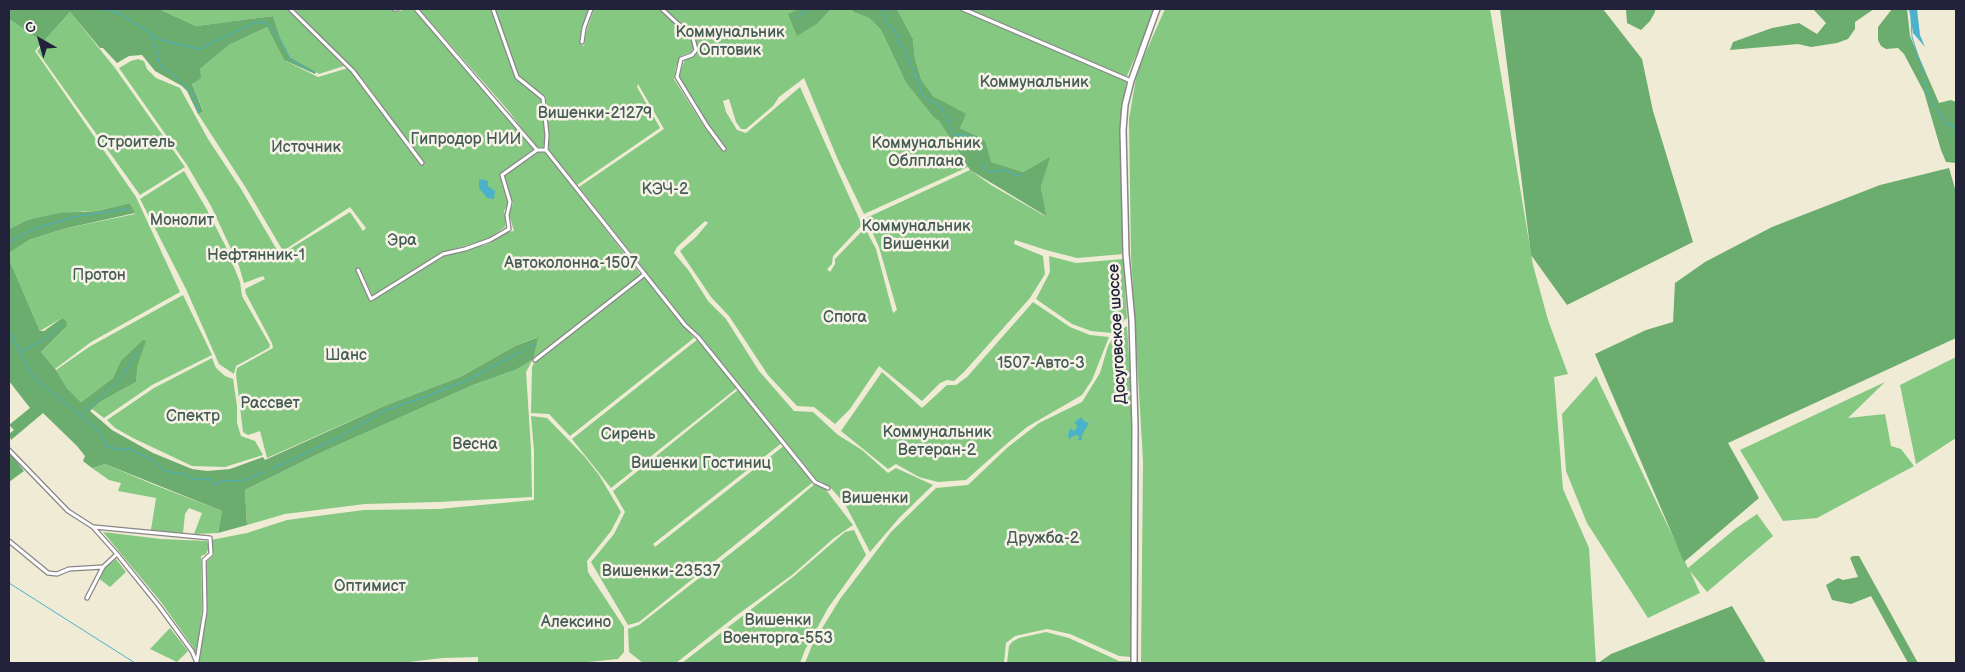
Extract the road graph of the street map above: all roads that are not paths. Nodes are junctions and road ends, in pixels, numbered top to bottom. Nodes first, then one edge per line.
1 (290, 9) edge
2 (416, 9) edge
3 (492, 9) edge
4 (591, 9) edge
5 (662, 9) edge
6 (963, 9) edge
7 (1157, 9) edge
8 (582, 42) dead end
9 (1131, 81) junction
10 (724, 148) dead end
11 (537, 150) junction
12 (546, 150) junction
13 (422, 163) dead end
14 (358, 270) dead end
15 (645, 274) junction
16 (534, 360) dead end
17 (9, 450) edge
18 (828, 488) dead end
19 (93, 528) junction
20 (9, 541) edge
21 (117, 554) junction
22 (103, 566) junction
23 (87, 598) dead end
24 (197, 663) edge
25 (1134, 663) edge

1 - 13 street
2 - 11 street
3 - 12 street
4 - 8 street
5 - 10 street
6 - 9 street
7 - 9 main road, Досуговское шоссе
9 - 25 main road, Досуговское шоссе
11 - 12 street
11 - 14 street
12 - 15 street
15 - 16 street
15 - 18 street
17 - 19 street
19 - 21 street
19 - 24 street
20 - 22 street
21 - 22 street
21 - 24 street
22 - 23 street

